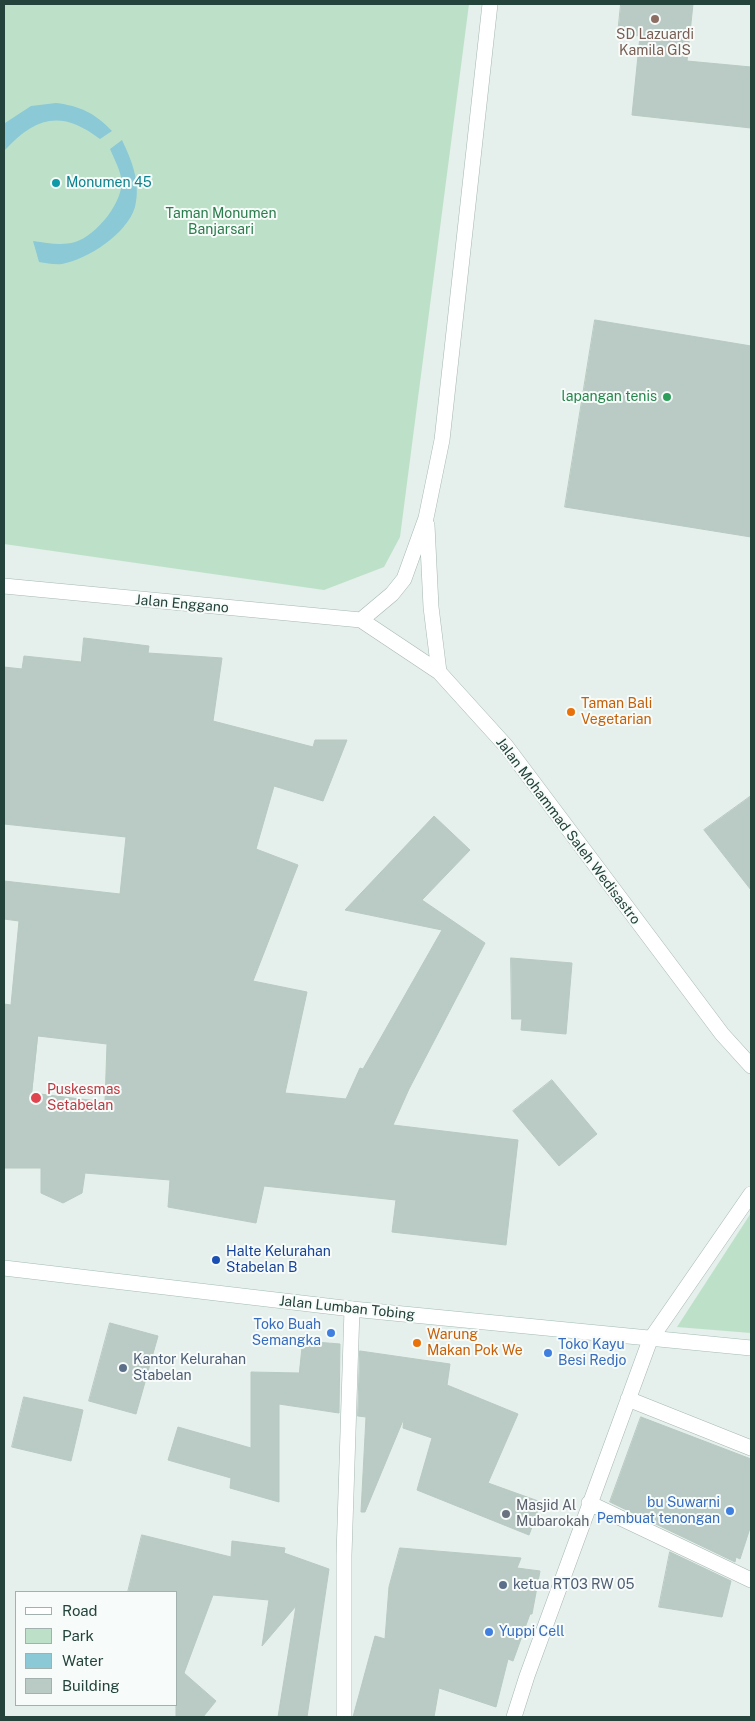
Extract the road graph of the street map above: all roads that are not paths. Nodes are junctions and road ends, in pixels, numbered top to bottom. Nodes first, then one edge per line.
1 (490, 4) edge
2 (426, 518) junction
3 (4, 586) edge
4 (361, 620) junction
5 (439, 672) junction
6 (751, 1066) edge
7 (751, 1194) edge
8 (4, 1268) edge
9 (352, 1310) junction
10 (650, 1340) junction
11 (751, 1348) edge
12 (628, 1399) junction
13 (751, 1448) edge
14 (589, 1504) junction
15 (751, 1580) edge
16 (344, 1717) edge
17 (514, 1717) edge

1 - 2 street
2 - 4 street
2 - 5 street
3 - 4 street, Jalan Enggano
4 - 5 street, Jalan Mohammad Saleh Wedisastro
5 - 6 street, Jalan Mohammad Saleh Wedisastro
7 - 10 street
8 - 9 street, Jalan Lumban Tobing
9 - 10 street, Jalan Lumban Tobing
9 - 16 street
10 - 11 street, Jalan Lumban Tobing
10 - 12 street
12 - 13 street
12 - 14 street
14 - 15 street
14 - 17 street

